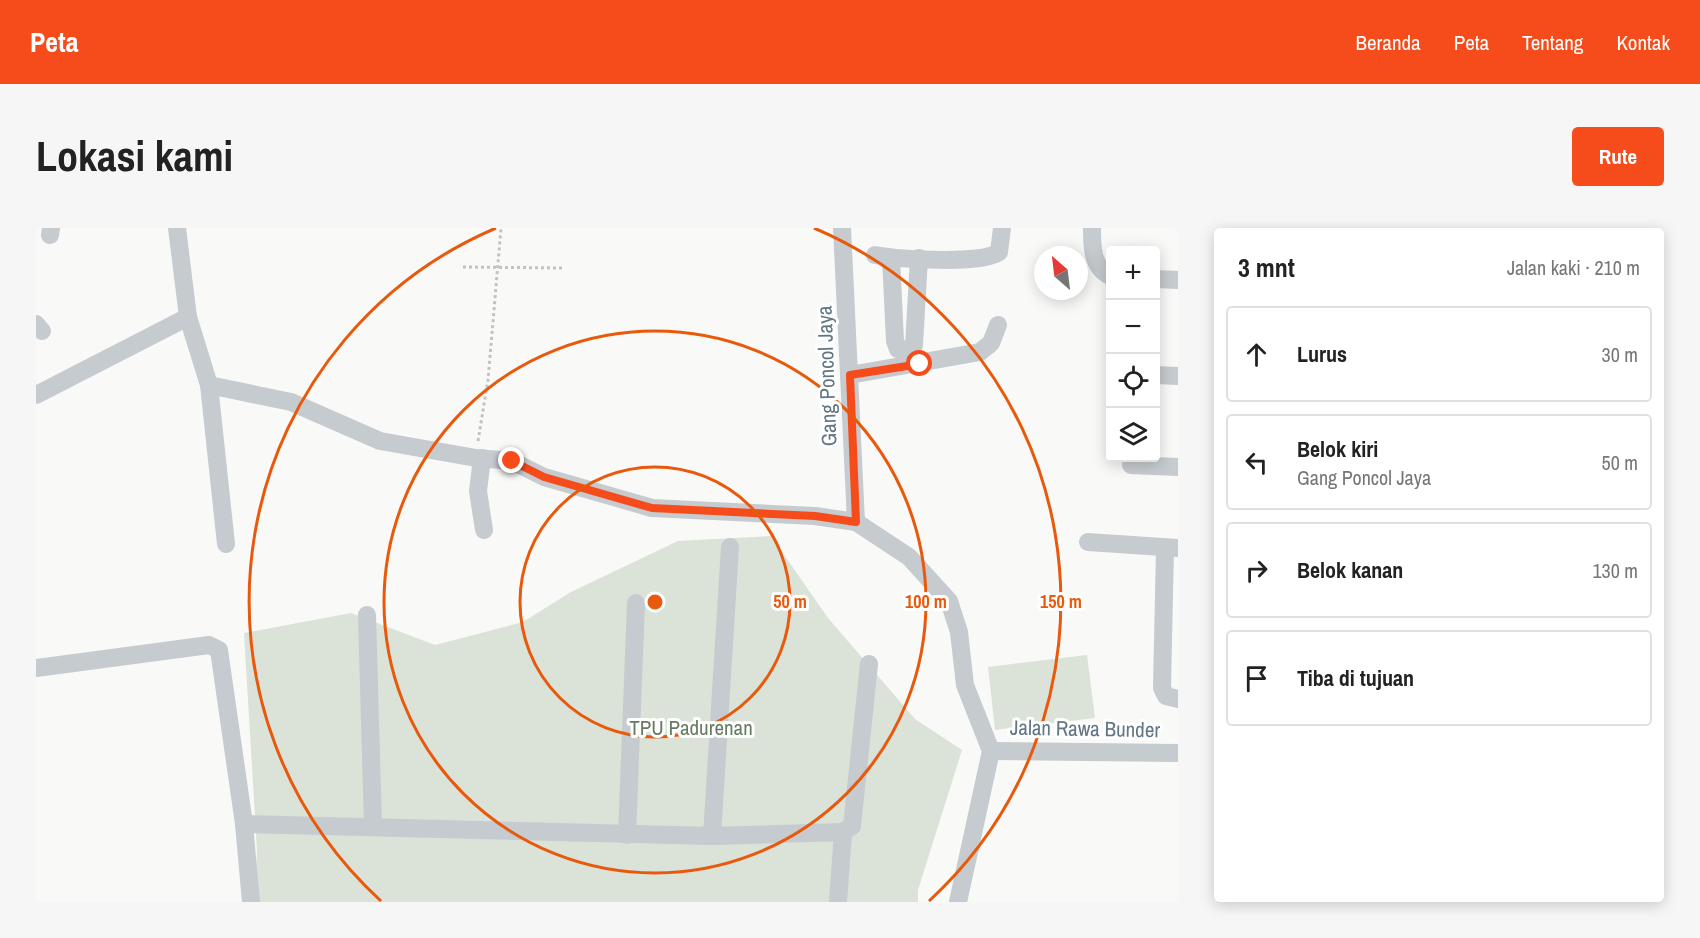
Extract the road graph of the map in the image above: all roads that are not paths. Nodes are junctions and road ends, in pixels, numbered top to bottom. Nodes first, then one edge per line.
1 (177, 228) edge
2 (842, 228) edge
3 (1002, 228) edge
4 (1092, 228) edge
5 (919, 258) junction
6 (1106, 274) edge
7 (1160, 279) edge
8 (1178, 280) edge
9 (188, 317) junction
10 (998, 325) dead end
11 (850, 375) junction
12 (1160, 375) edge
13 (1178, 376) edge
14 (210, 386) junction
15 (36, 395) edge
16 (479, 458) junction
17 (1131, 465) dead end
18 (1178, 467) edge
19 (856, 522) junction
20 (484, 530) dead end
21 (1088, 542) dead end
22 (226, 544) dead end
23 (730, 548) dead end
24 (1171, 548) edge
25 (636, 603) dead end
26 (367, 615) dead end
27 (869, 664) dead end
28 (36, 668) edge
29 (1178, 699) edge
30 (991, 751) junction
31 (1178, 753) edge
32 (244, 824) junction
33 (373, 827) junction
34 (843, 832) junction
35 (627, 835) junction
36 (712, 836) junction
37 (251, 902) edge
38 (838, 902) edge
39 (958, 902) edge

1 - 9 street
2 - 11 street, Gang Poncol Jaya
3 - 5 street
4 - 6 street
5 - 5 street
7 - 8 street
9 - 14 street
9 - 15 street
10 - 11 street
11 - 19 street, Gang Poncol Jaya
12 - 13 street
14 - 16 street
14 - 22 street
16 - 19 street
16 - 20 street
17 - 18 street
19 - 30 street
21 - 24 street
23 - 36 street
24 - 29 street
25 - 35 street
26 - 33 street
27 - 34 street
28 - 32 street
30 - 31 street, Jalan Rawa Bunder
30 - 39 street
32 - 33 street
32 - 37 street
33 - 35 street
34 - 36 street
34 - 38 street
35 - 36 street

